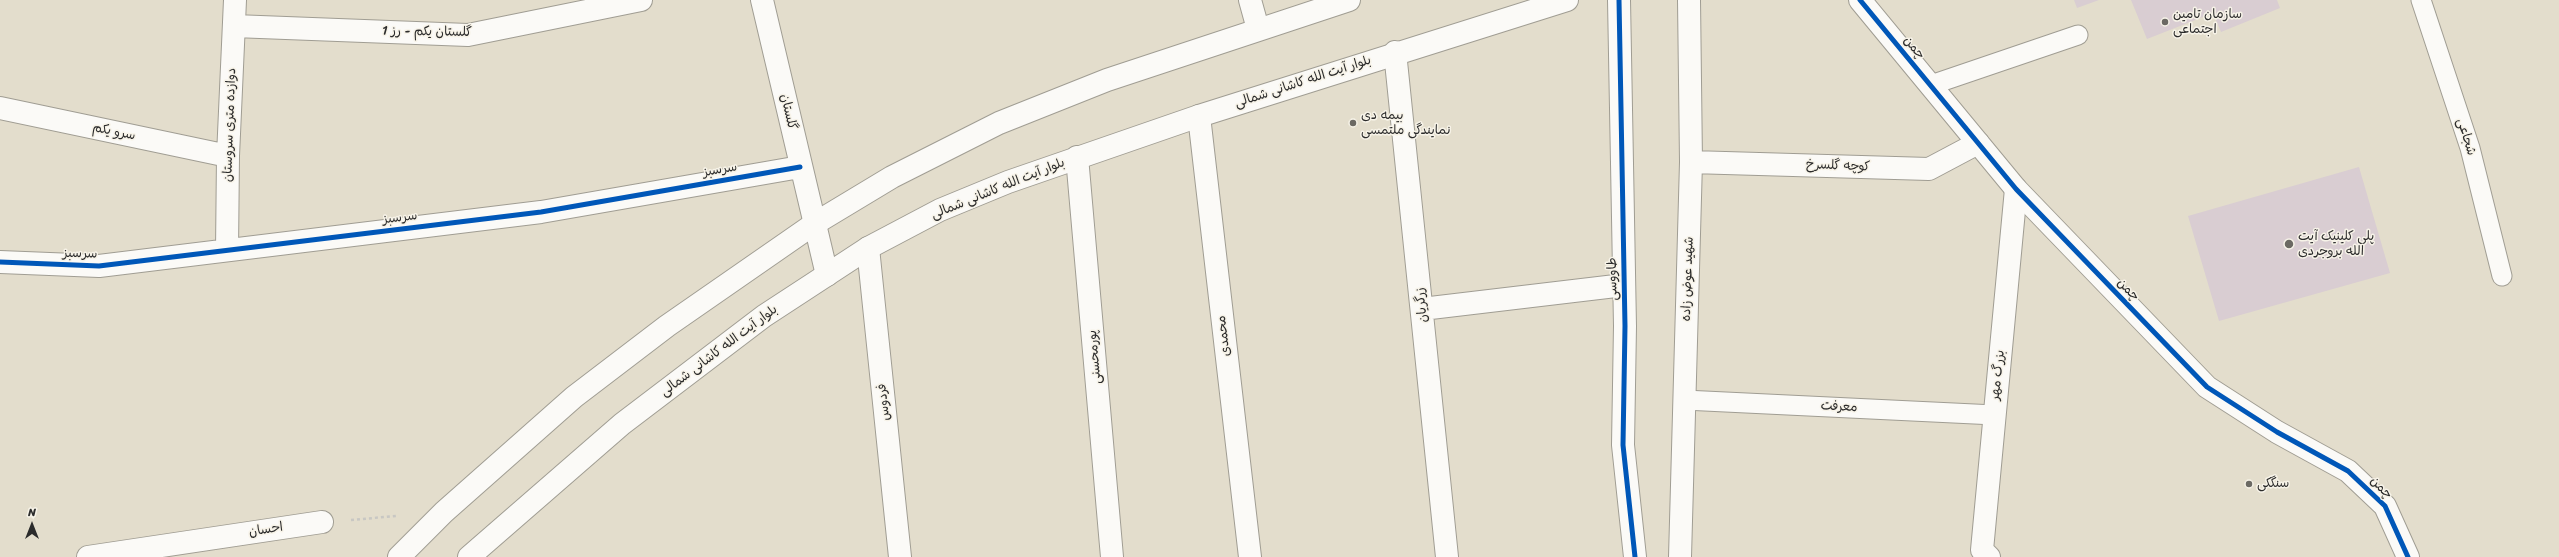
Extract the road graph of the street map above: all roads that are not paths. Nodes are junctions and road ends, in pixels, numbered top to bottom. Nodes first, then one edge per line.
1 (235, 0) edge
2 (641, 0) edge
3 (762, 0) edge
4 (1250, 0) edge
5 (1349, 0) edge
6 (1567, 0) edge
7 (1619, 0) edge
8 (1689, 0) edge
9 (1860, 0) edge
10 (2421, 0) edge
11 (234, 26) junction
12 (1258, 29) junction
13 (2078, 35) dead end
14 (1396, 52) junction
15 (1931, 85) junction
16 (0, 108) edge
17 (1199, 116) junction
18 (1978, 143) junction
19 (228, 156) junction
20 (1077, 157) junction
21 (1691, 162) junction
22 (800, 167) junction
23 (2016, 189) junction
24 (814, 224) junction
25 (868, 248) junction
26 (227, 250) junction
27 (0, 262) edge
28 (827, 275) junction
29 (2502, 276) dead end
30 (1624, 285) junction
31 (1422, 309) junction
32 (1684, 400) junction
33 (1995, 415) junction
34 (322, 522) road end
35 (88, 557) edge
36 (399, 557) edge
37 (469, 557) edge
38 (900, 557) edge
39 (1112, 557) edge
40 (1250, 557) edge
41 (1448, 557) edge
42 (1635, 557) edge
43 (1680, 557) edge
44 (1989, 557) edge
45 (2408, 557) edge

1 - 11 street, دوازده متری سروستان
2 - 11 street, گلستان یکم - رز 1
3 - 22 street, گلستان
4 - 12 street
5 - 12 street
6 - 14 street, بلوار آیت الله کاشانی شمالی
7 - 30 street, طاووسی
8 - 21 street, شهید عوض زاده
9 - 15 street, چمن
10 - 29 lane, شجاعی
11 - 19 street, دوازده متری سروستان
12 - 24 street
13 - 15 lane
14 - 17 street, بلوار آیت الله کاشانی شمالی
14 - 31 street, زرگریان
15 - 18 street, چمن
16 - 19 street, سرو یکم
17 - 20 street, بلوار آیت الله کاشانی شمالی
17 - 40 street, محمدی
18 - 21 street, کوچه گلسرخ
18 - 23 street, چمن
19 - 26 street, دوازده متری سروستان
20 - 25 street, بلوار آیت الله کاشانی شمالی
20 - 39 street, پورمحسنی
21 - 32 street, شهید عوض زاده
22 - 24 street, گلستان
22 - 26 street, سرسبز
23 - 33 street, بزرگ مهر
23 - 45 street, چمن
24 - 28 street, گلستان
24 - 36 street
25 - 28 street, بلوار آیت الله کاشانی شمالی
25 - 38 street, فردوس
26 - 27 street, سرسبز
28 - 37 street, بلوار آیت الله کاشانی شمالی
30 - 31 street, طاووسی
30 - 42 street, طاووسی
31 - 41 street, زرگریان
32 - 33 lane, معرفت
32 - 43 street, شهید عوض زاده
33 - 44 street, بزرگ مهر
34 - 35 street, احسان

